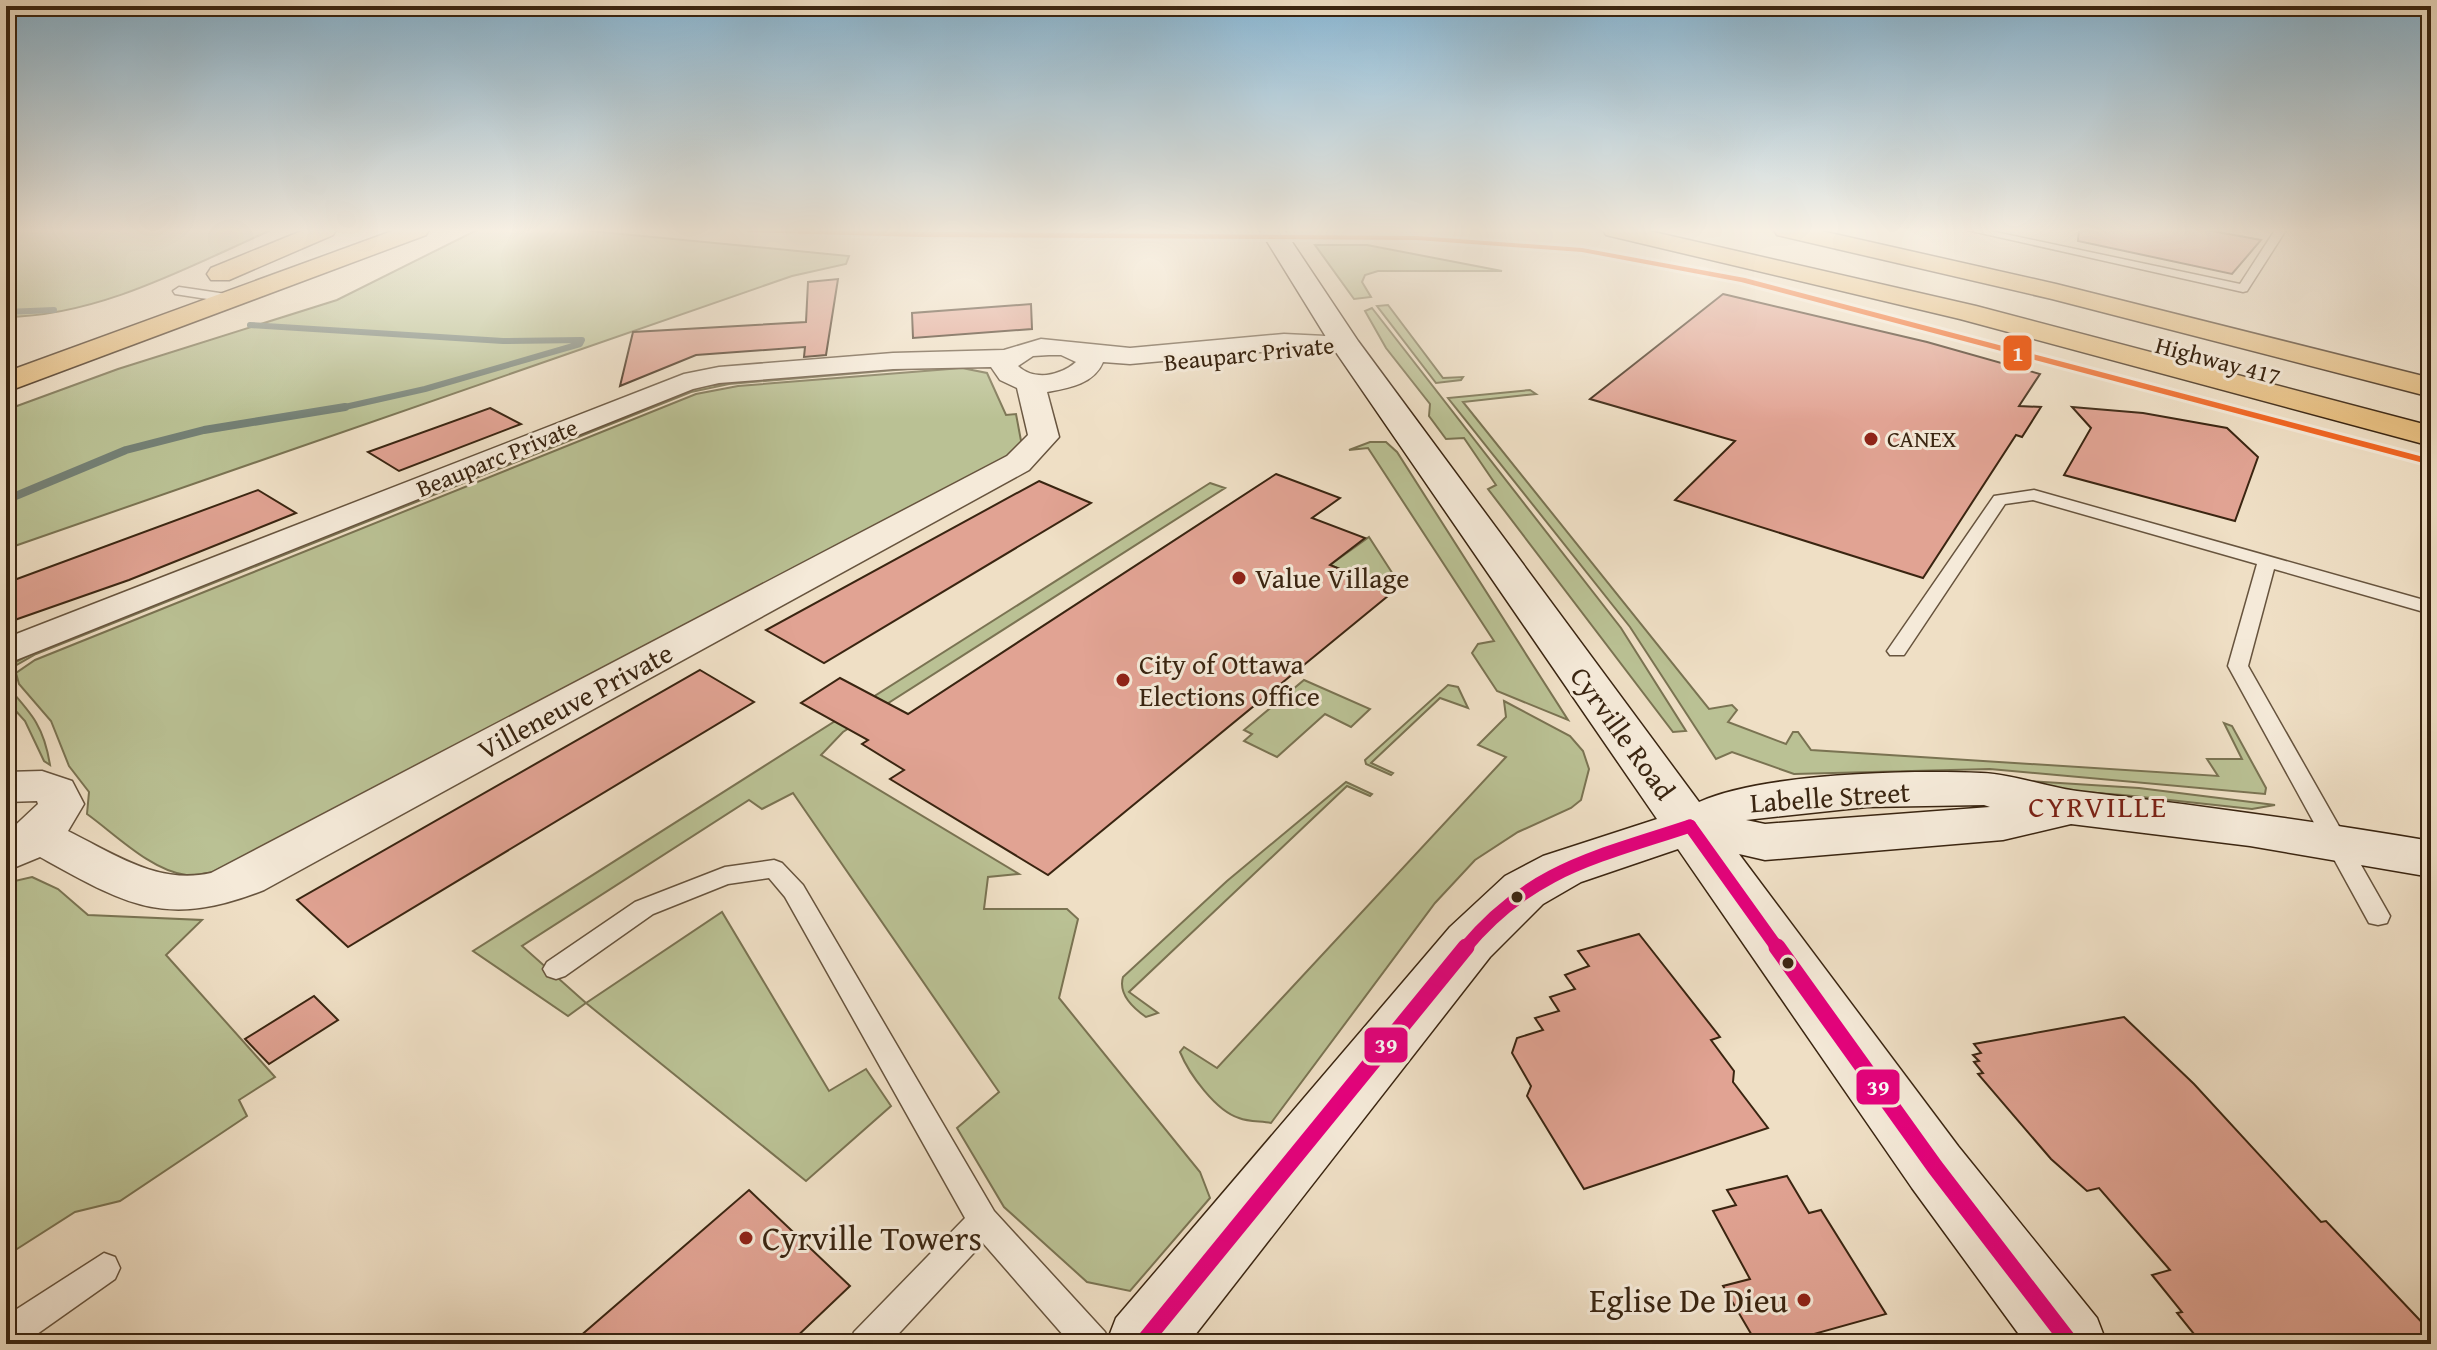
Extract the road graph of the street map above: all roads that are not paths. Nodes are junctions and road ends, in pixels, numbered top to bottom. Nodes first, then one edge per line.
1 (174, 293) edge
2 (192, 293) edge
3 (249, 293) edge
4 (1313, 293) edge
5 (1885, 293) edge
6 (1945, 293) edge
7 (2053, 293) edge
8 (233, 299) junction
9 (2129, 311) junction
10 (1346, 345) junction
11 (6, 360) edge
12 (1019, 370) junction
13 (2431, 377) edge
14 (6, 383) edge
15 (2431, 388) edge
16 (2431, 418) edge
17 (2431, 436) edge
18 (2267, 562) junction
19 (2431, 608) edge
20 (1897, 651) dead end
21 (6, 652) edge
22 (6, 787) edge
23 (1690, 826) junction
24 (2334, 840) junction
25 (22, 844) edge
26 (2431, 859) edge
27 (2378, 916) dead end
28 (556, 969) dead end
29 (983, 1221) junction
30 (104, 1268) dead end
31 (6, 1336) edge
32 (866, 1344) edge
33 (1093, 1344) edge
34 (1142, 1344) edge
35 (2071, 1344) edge

1 - 11 main road
2 - 8 lane
3 - 8 main road
4 - 10 main road, Cyrville Road
5 - 17 main road
6 - 16 main road, Highway 417
7 - 9 main road, Highway 417
8 - 14 main road
9 - 13 main road
9 - 15 main road, Highway 417
10 - 12 street, Beauparc Private
10 - 23 main road, Cyrville Road
12 - 21 street, Beauparc Private
12 - 25 street, Villeneuve Private
18 - 19 lane
18 - 20 lane
18 - 24 lane
22 - 25 street
23 - 24 main road, Labelle Street
23 - 34 main road
23 - 35 main road, Cyrville Road
24 - 26 main road, Labelle Street
24 - 27 lane
28 - 29 lane
29 - 32 lane
29 - 33 lane
30 - 31 lane

